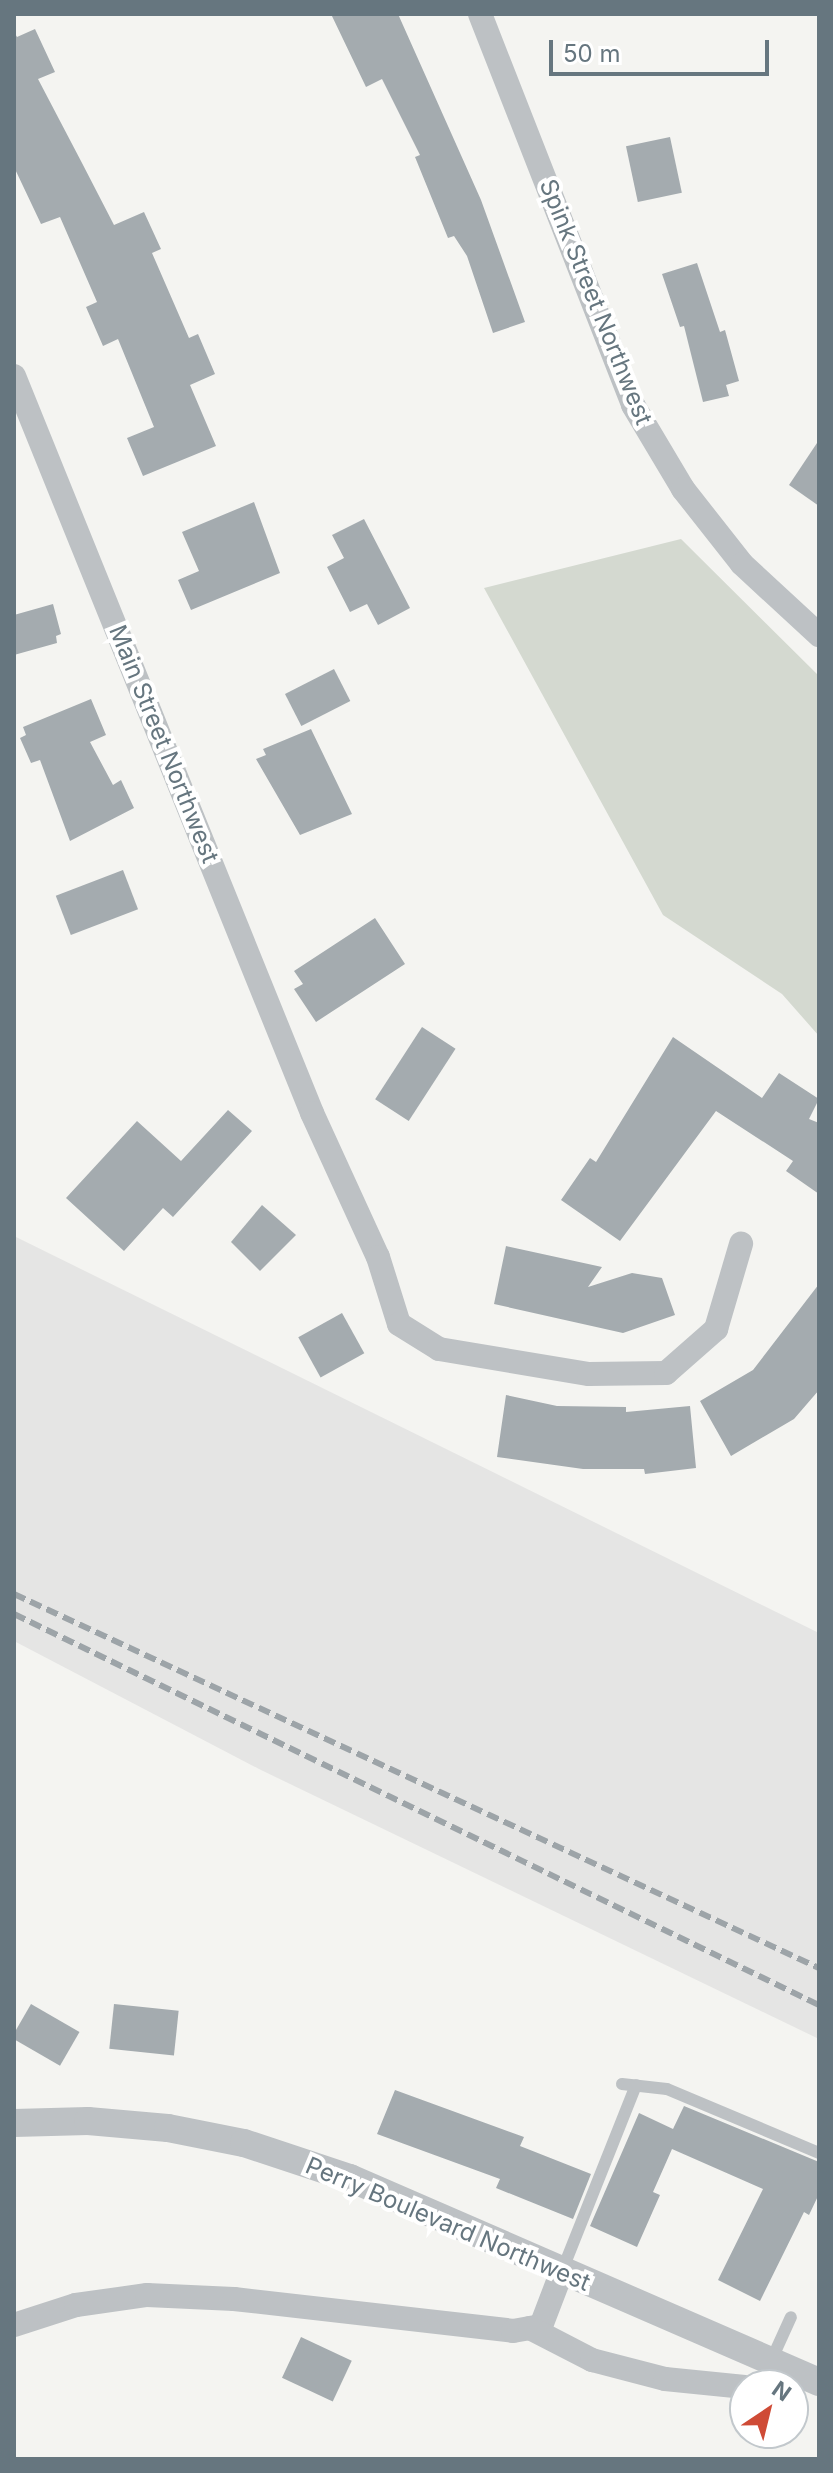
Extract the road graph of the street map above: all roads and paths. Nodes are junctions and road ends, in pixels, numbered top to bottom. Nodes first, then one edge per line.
1 (480, 14) edge
2 (14, 376) edge
3 (819, 635) edge
4 (741, 1244) dead end
5 (14, 2123) edge
6 (819, 2153) edge
7 (562, 2271) junction
8 (791, 2317) dead end
9 (14, 2325) edge
10 (530, 2328) junction
11 (771, 2361) junction
12 (729, 2385) edge
13 (819, 2385) edge

1 - 3 street, Spink Street Northwest
2 - 4 street, Main Street Northwest
5 - 7 street, Perry Boulevard Northwest
6 - 7 lane
7 - 10 street
7 - 11 street, Perry Boulevard Northwest
8 - 11 lane
9 - 10 street
10 - 12 street
11 - 13 street, Perry Boulevard Northwest

